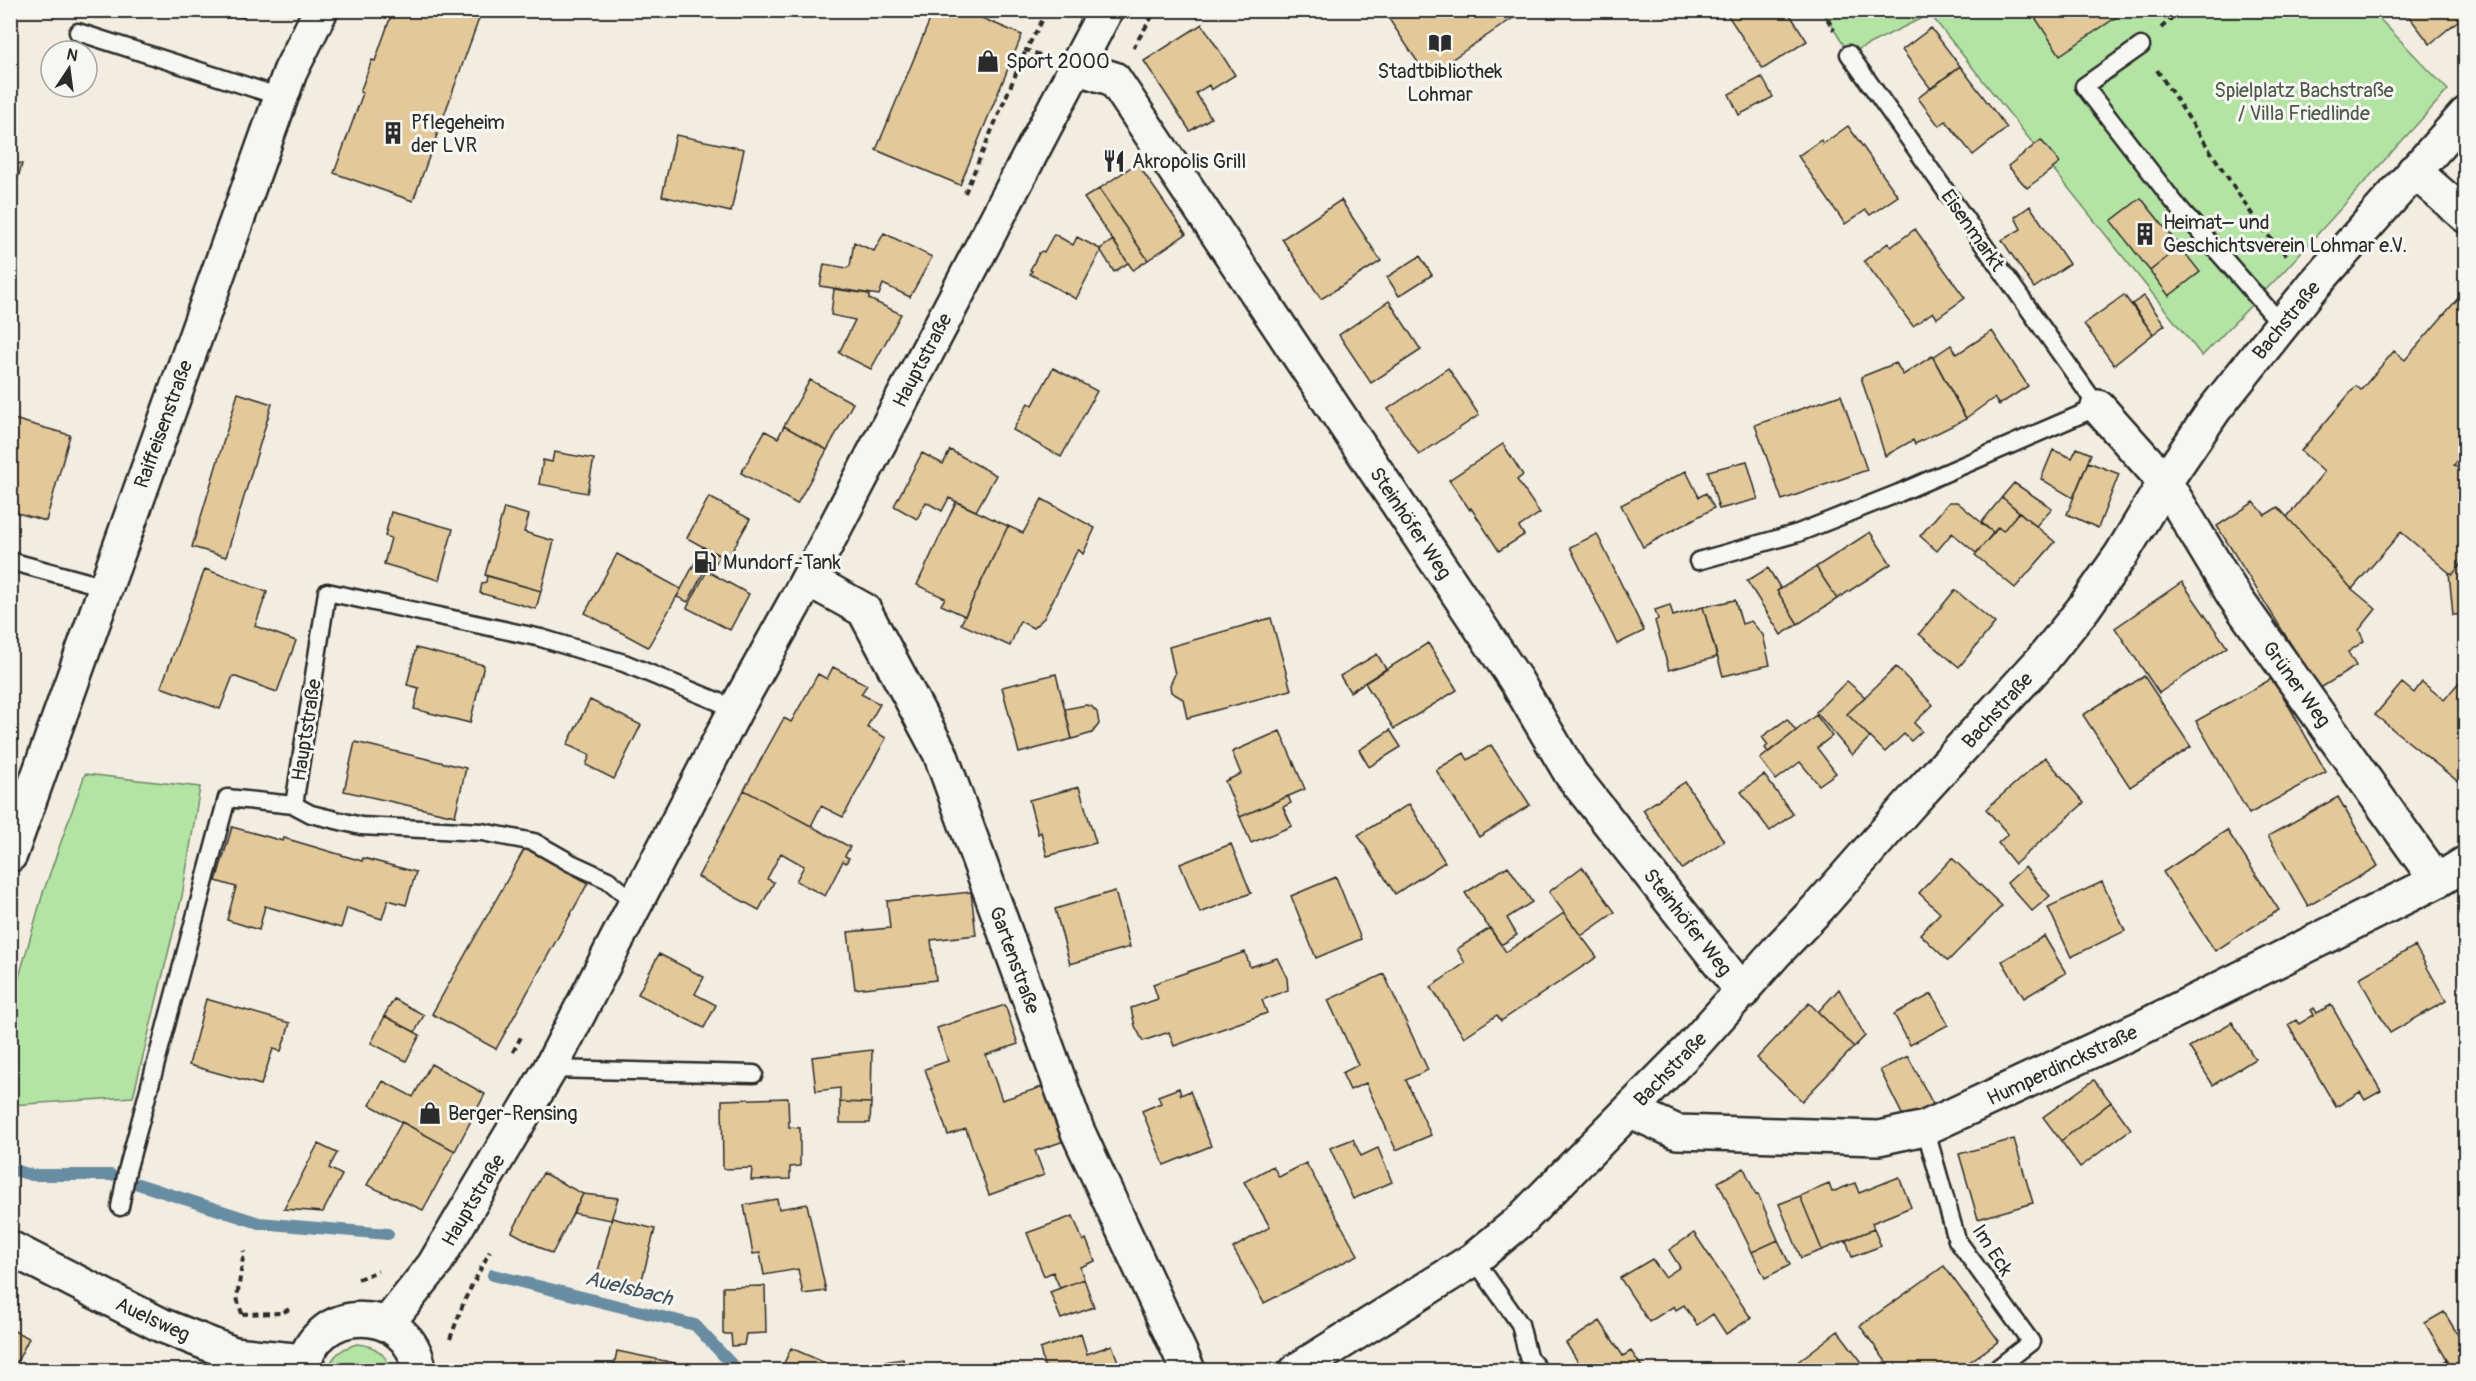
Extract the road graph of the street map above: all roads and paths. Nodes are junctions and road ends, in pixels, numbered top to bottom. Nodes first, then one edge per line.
1 (321, 10) edge
2 (1106, 10) edge
3 (2181, 10) edge
4 (78, 32) dead end
5 (2141, 46) junction
6 (1849, 54) dead end
7 (1075, 67) junction
8 (281, 97) junction
9 (2466, 114) edge
10 (2414, 171) junction
11 (2466, 216) edge
12 (2313, 286) junction
13 (2282, 325) junction
14 (2098, 406) junction
15 (2166, 482) junction
16 (10, 561) edge
17 (1698, 561) dead end
18 (808, 579) junction
19 (105, 587) junction
20 (736, 709) junction
21 (294, 805) junction
22 (12, 846) edge
23 (2466, 863) edge
24 (2437, 881) junction
25 (636, 903) junction
26 (1743, 992) junction
27 (550, 1070) junction
28 (754, 1074) dead end
29 (1631, 1111) junction
30 (1925, 1128) junction
31 (120, 1207) dead end
32 (10, 1248) edge
33 (244, 1251) dead end
34 (1474, 1259) junction
35 (465, 1299) dead end
36 (242, 1314) dead end
37 (387, 1324) junction
38 (449, 1342) dead end
39 (304, 1366) edge
40 (419, 1371) edge
41 (1188, 1371) edge
42 (1297, 1371) edge
43 (1539, 1371) edge
44 (1995, 1371) edge

1 - 8 street, Raiffeisenstraße
2 - 7 street, Hauptstraße
3 - 5 path
4 - 8 lane
5 - 12 path
5 - 13 lane
6 - 14 lane, Eisenmarkt
7 - 18 street, Hauptstraße
7 - 26 street, Steinhöfer Weg
8 - 19 street, Raiffeisenstraße
9 - 10 street, Bachstraße
10 - 11 street
10 - 12 street, Bachstraße
12 - 13 street, Bachstraße
13 - 15 street, Bachstraße
14 - 15 street, Eisenmarkt
14 - 17 lane
15 - 24 street, Grüner Weg
15 - 26 street, Bachstraße
16 - 19 lane
18 - 20 street, Hauptstraße
18 - 41 street, Gartenstraße
19 - 22 street, Raiffeisenstraße
20 - 21 lane, Hauptstraße
20 - 25 street, Hauptstraße
21 - 25 lane
21 - 31 lane, Hauptstraße
23 - 24 street, Humperdinckstraße
24 - 30 street, Humperdinckstraße
25 - 27 street, Hauptstraße
26 - 29 street, Bachstraße
27 - 28 lane
27 - 37 street, Hauptstraße
29 - 30 street, Humperdinckstraße
29 - 34 street, Bachstraße
30 - 44 lane, Im Eck
32 - 39 street, Auelsweg
33 - 36 path
34 - 42 street, Bachstraße
34 - 43 lane
35 - 38 path
37 - 39 street
37 - 40 street

